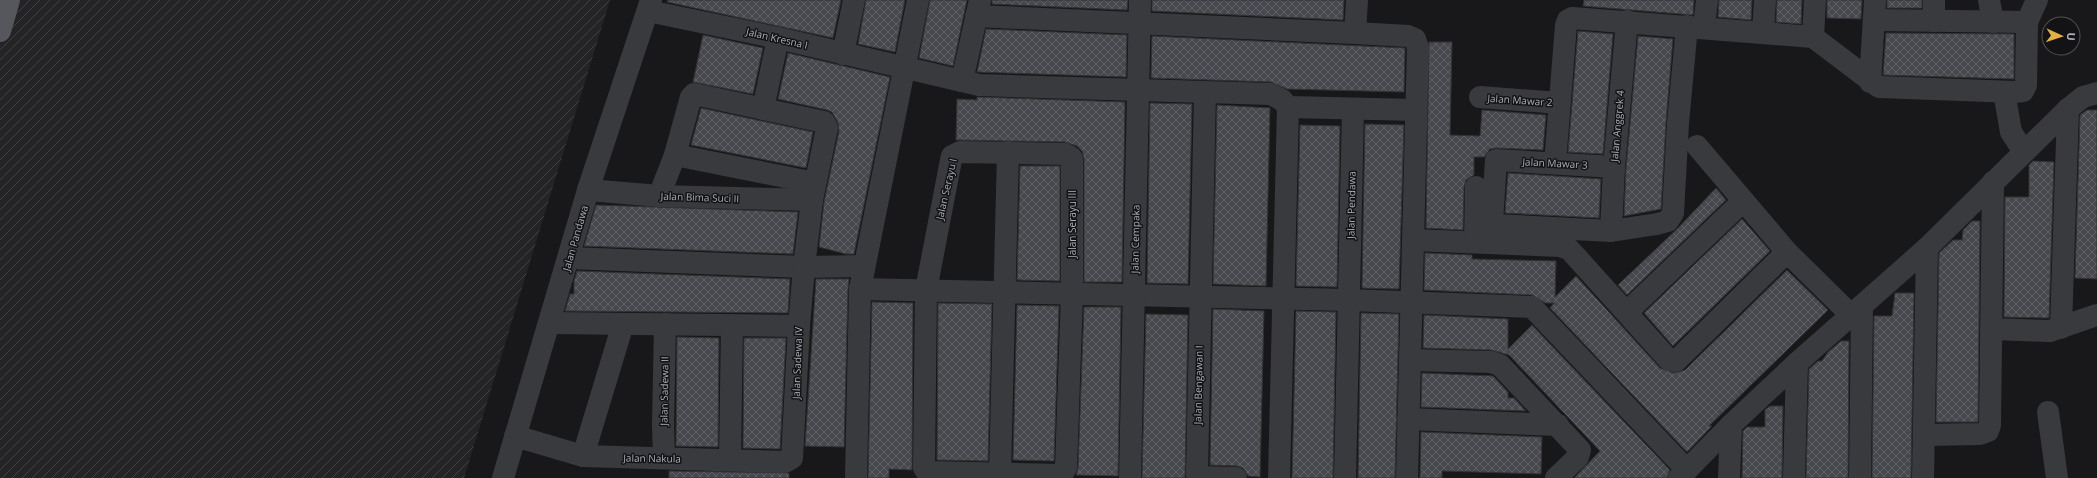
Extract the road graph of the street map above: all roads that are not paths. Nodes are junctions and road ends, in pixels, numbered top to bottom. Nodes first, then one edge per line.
1 (8, 0) edge
2 (854, 0) edge
3 (918, 0) edge
4 (1140, 0) edge
5 (1357, 0) edge
6 (1707, 0) edge
7 (1765, 0) edge
8 (1815, 0) edge
9 (1934, 0) edge
10 (1989, 0) edge
11 (2037, 0) edge
12 (649, 5) edge
13 (978, 8) edge
14 (1875, 10) edge
15 (1627, 21) junction
16 (1934, 21) junction
17 (1993, 22) junction
18 (2028, 22) junction
19 (1140, 23) junction
20 (1696, 26) junction
21 (0, 30) edge
22 (1763, 32) junction
23 (1355, 33) junction
24 (1813, 36) junction
25 (778, 38) junction
26 (843, 54) junction
27 (905, 68) junction
28 (962, 81) junction
29 (1870, 82) junction
30 (1138, 91) junction
31 (1205, 92) junction
32 (2004, 92) junction
33 (2097, 93) edge
34 (1480, 97) dead end
35 (1559, 103) junction
36 (1288, 107) junction
37 (763, 108) junction
38 (1354, 109) junction
39 (2068, 109) junction
40 (1416, 110) junction
41 (2018, 144) junction
42 (1697, 146) dead end
43 (1008, 152) junction
44 (675, 154) junction
45 (1068, 155) joint
46 (1555, 164) junction
47 (1614, 166) junction
48 (1993, 182) junction
49 (1476, 187) dead end
50 (588, 190) junction
51 (813, 192) junction
52 (659, 196) junction
53 (1742, 201) junction
54 (1610, 231) junction
55 (1413, 240) junction
56 (1475, 242) junction
57 (1927, 248) junction
58 (1787, 252) junction
59 (569, 258) junction
60 (804, 266) junction
61 (864, 266) junction
62 (860, 289) junction
63 (926, 290) junction
64 (1006, 292) junction
65 (1072, 294) junction
66 (1134, 295) junction
67 (1200, 297) junction
68 (1284, 299) junction
69 (1349, 300) junction
70 (1411, 302) junction
71 (1857, 310) junction
72 (1627, 312) junction
73 (2097, 315) edge
74 (550, 323) junction
75 (623, 324) junction
76 (665, 324) junction
77 (732, 325) junction
78 (799, 326) junction
79 (2061, 328) junction
80 (1991, 329) junction
81 (1410, 360) junction
82 (1798, 363) junction
83 (2048, 412) dead end
84 (1408, 419) junction
85 (1558, 425) junction
86 (1731, 425) junction
87 (1924, 435) junction
88 (515, 436) junction
89 (583, 456) junction
90 (664, 458) junction
91 (730, 459) junction
92 (792, 459) joint
93 (1000, 473) junction
94 (1683, 474) edge
95 (503, 478) edge
96 (856, 478) edge
97 (1130, 478) edge
98 (1236, 478) edge
99 (1279, 478) edge
100 (1345, 478) edge
101 (1407, 478) edge
102 (1556, 478) edge
103 (1729, 478) edge
104 (1794, 478) edge
105 (1860, 478) edge
106 (1923, 478) edge
107 (2057, 478) edge

1 - 21 main road
2 - 26 street
3 - 27 street
4 - 19 street, Jalan Cempaka
5 - 23 street
6 - 20 street
7 - 22 street
8 - 24 street
9 - 16 street
10 - 17 street
11 - 18 street
12 - 25 street, Jalan Kresna I
12 - 50 street, Jalan Pandawa
13 - 19 street
13 - 28 street
14 - 16 street
14 - 29 street
15 - 20 street
15 - 35 street
15 - 47 street, Jalan Anggrek 4
16 - 17 street
17 - 18 street
18 - 32 street
19 - 23 street
19 - 30 street, Jalan Cempaka
20 - 22 street
20 - 54 street
22 - 24 street
23 - 40 street
24 - 29 street
25 - 26 street, Jalan Kresna I
25 - 37 street
26 - 27 street, Jalan Kresna I
27 - 28 street, Jalan Kresna I
27 - 61 street
28 - 30 street, Jalan Kresna I
29 - 32 street
30 - 31 street, Jalan Kresna I
30 - 66 street, Jalan Cempaka
31 - 36 street, Jalan Kresna I
31 - 67 street, Jalan Bengawan I
32 - 41 street
33 - 39 street
34 - 35 street, Jalan Mawar 2
35 - 46 street
36 - 38 street
36 - 68 street
37 - 44 street
37 - 51 street, Jalan Sadewa IV
38 - 40 street
38 - 69 street, Jalan Pendawa
39 - 41 street
39 - 79 street
40 - 55 street
41 - 48 street
42 - 53 street
43 - 45 street, Jalan Serayu I
43 - 63 street, Jalan Serayu I
43 - 64 street
44 - 51 street
44 - 52 street
45 - 65 street, Jalan Serayu III
46 - 47 street, Jalan Mawar 3
46 - 54 street, Jalan Mawar 3
47 - 54 street, Jalan Anggrek 4
48 - 57 street
48 - 80 street
49 - 56 street
50 - 52 street, Jalan Bima Suci II
50 - 59 street, Jalan Pandawa
51 - 52 street, Jalan Bima Suci II
51 - 60 street, Jalan Sadewa IV
53 - 58 street
53 - 72 street
55 - 56 street
55 - 70 street
56 - 72 street
57 - 71 street
57 - 87 street
58 - 71 street
58 - 72 street
59 - 60 street
59 - 74 street, Jalan Pandawa
60 - 61 street
60 - 78 street, Jalan Sadewa IV
61 - 62 street
62 - 63 street
62 - 96 street
63 - 64 street
63 - 93 street
64 - 65 street
64 - 93 street
65 - 66 street
65 - 93 street, Jalan Serayu III
66 - 67 street
66 - 97 street, Jalan Cempaka
67 - 68 street
67 - 98 street, Jalan Bengawan I
68 - 69 street
68 - 99 street
69 - 70 street
69 - 100 street, Jalan Pendawa
70 - 81 street
70 - 94 street
71 - 82 street
71 - 105 street
73 - 79 street
74 - 75 street
74 - 88 street, Jalan Pandawa
75 - 76 street
75 - 89 street
76 - 77 street
76 - 90 street, Jalan Sadewa II
77 - 78 street
77 - 91 street
78 - 92 street, Jalan Sadewa IV
79 - 80 street
80 - 87 street
81 - 84 street
81 - 85 street
82 - 86 street
82 - 104 street
83 - 107 street
84 - 85 street
84 - 101 street
85 - 102 street
86 - 94 street
86 - 103 street
87 - 106 street
88 - 89 street, Jalan Nakula
88 - 95 street, Jalan Pandawa
89 - 90 street, Jalan Nakula
90 - 91 street, Jalan Nakula
91 - 92 street, Jalan Nakula

